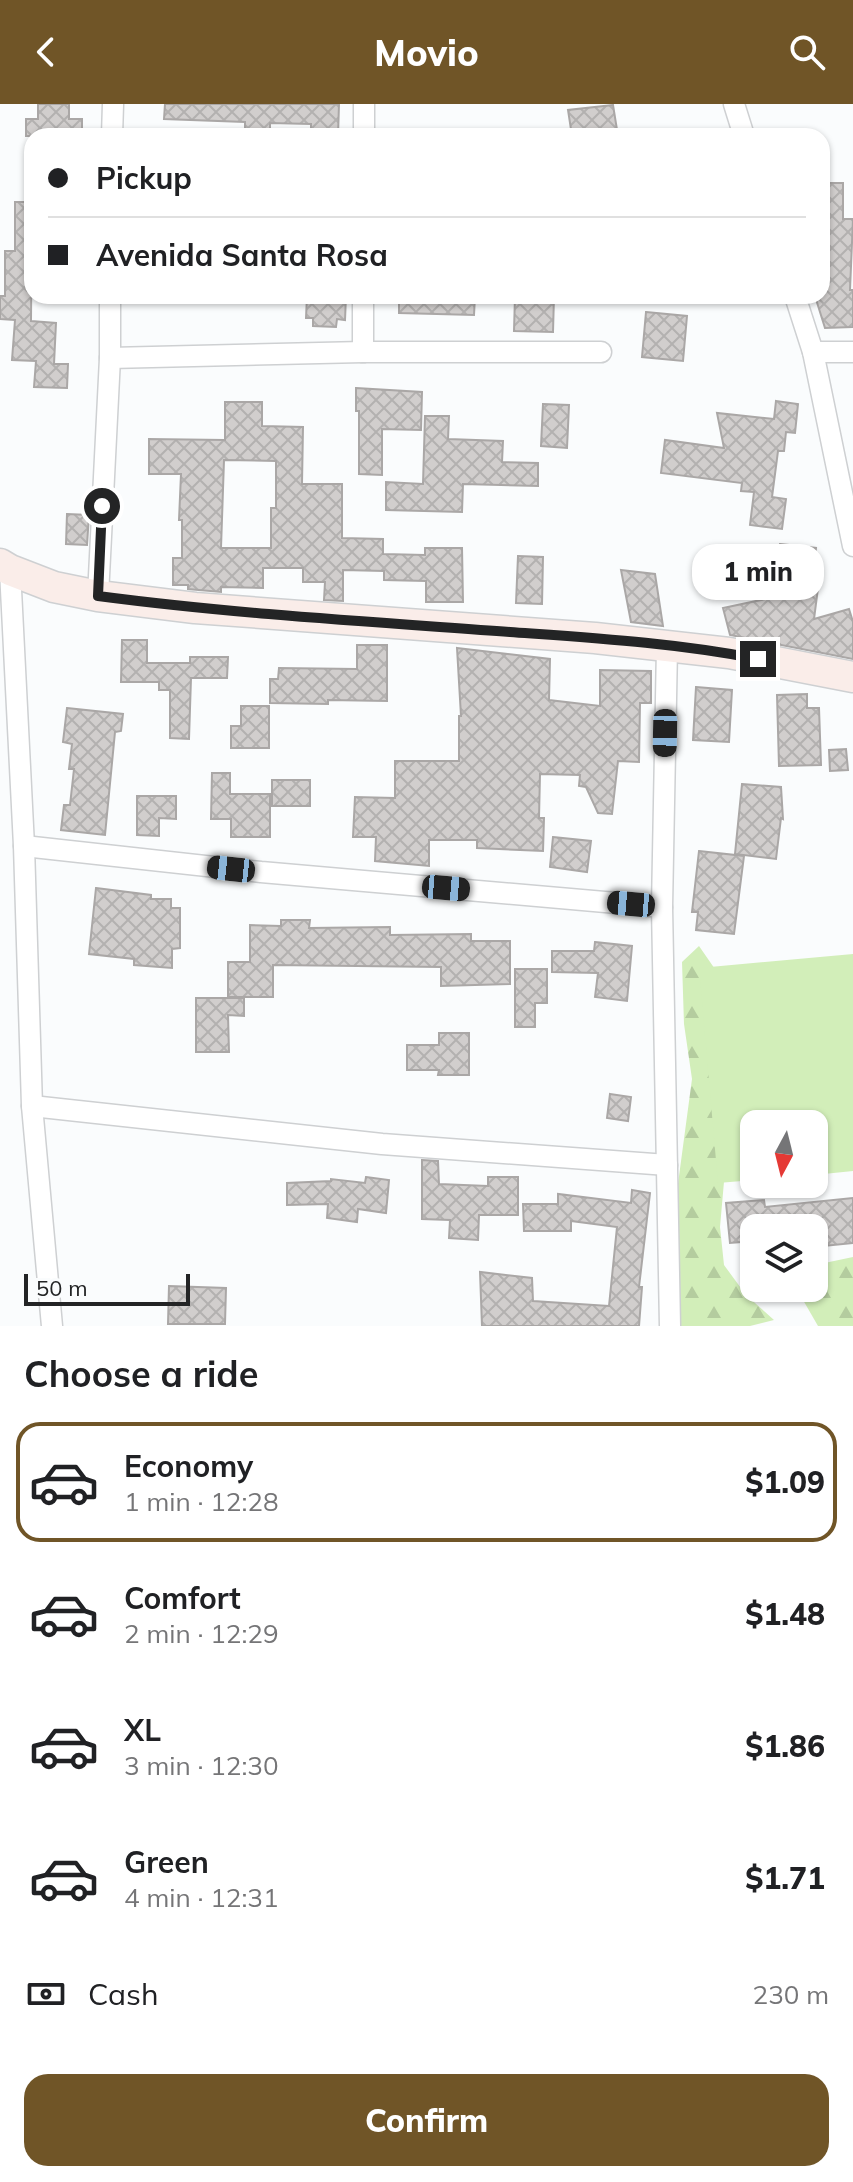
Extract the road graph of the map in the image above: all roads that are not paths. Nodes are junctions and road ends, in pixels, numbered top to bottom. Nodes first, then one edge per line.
1 (113, 104) edge
2 (364, 104) edge
3 (734, 104) edge
4 (112, 128) edge
5 (364, 128) edge
6 (742, 128) edge
7 (110, 304) edge
8 (363, 304) edge
9 (798, 304) edge
10 (363, 352) junction
11 (601, 352) dead end
12 (813, 352) junction
13 (853, 352) edge
14 (110, 358) junction
15 (853, 546) edge
16 (5, 567) edge
17 (98, 596) junction
18 (667, 647) junction
19 (853, 677) edge
20 (24, 846) junction
21 (662, 907) junction
22 (32, 1106) junction
23 (667, 1165) junction
24 (52, 1326) edge
25 (670, 1326) edge

1 - 4 street
2 - 5 street
3 - 6 street
7 - 14 street
8 - 10 street
9 - 12 street
10 - 11 street
10 - 14 street
12 - 13 street
12 - 15 street
14 - 17 street
16 - 17 main road
16 - 20 street
17 - 18 main road
18 - 19 main road
18 - 21 street
20 - 21 street
20 - 22 street
21 - 23 street
22 - 23 street
22 - 24 street
23 - 25 street

